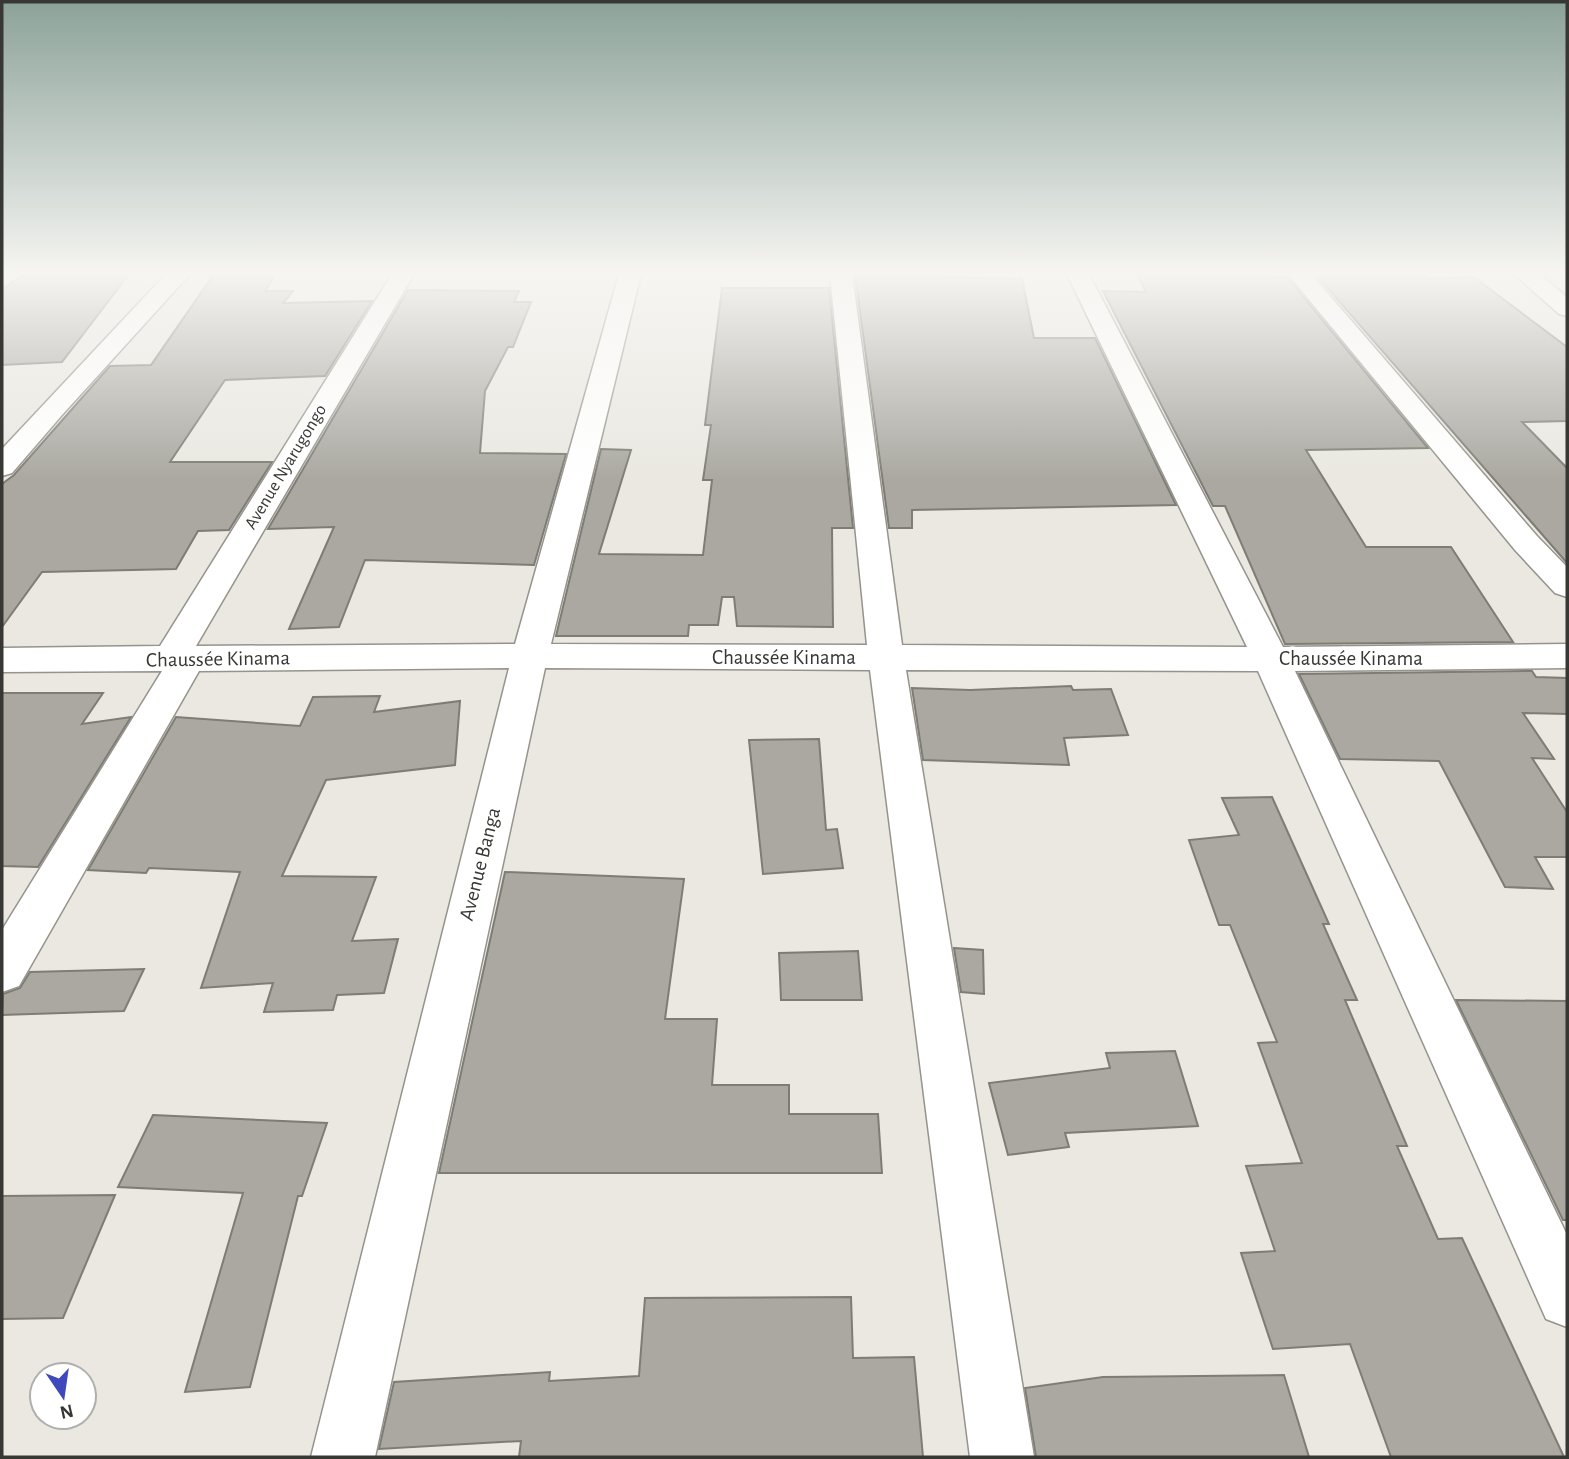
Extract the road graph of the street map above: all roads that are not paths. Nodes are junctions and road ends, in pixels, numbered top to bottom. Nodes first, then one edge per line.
1 (115, 342) edge
2 (363, 342) edge
3 (614, 342) edge
4 (849, 342) edge
5 (1112, 342) edge
6 (1356, 342) edge
7 (2, 467) edge
8 (1567, 586) edge
9 (530, 656) junction
10 (1567, 656) edge
11 (886, 657) junction
12 (1272, 659) junction
13 (2, 660) edge
14 (179, 660) junction
15 (2, 971) edge
16 (1567, 1298) edge
17 (343, 1457) edge
18 (1002, 1457) edge

1 - 7 street
2 - 14 street, Avenue Nyarugongo
3 - 9 street, Avenue Banga
4 - 11 street
5 - 12 street
6 - 8 street
9 - 11 street, Chaussée Kinama
9 - 14 street, Chaussée Kinama
9 - 17 street, Avenue Banga
10 - 12 street, Chaussée Kinama
11 - 12 street, Chaussée Kinama
11 - 18 street
12 - 16 street
13 - 14 street, Chaussée Kinama
14 - 15 street, Avenue Nyarugongo

